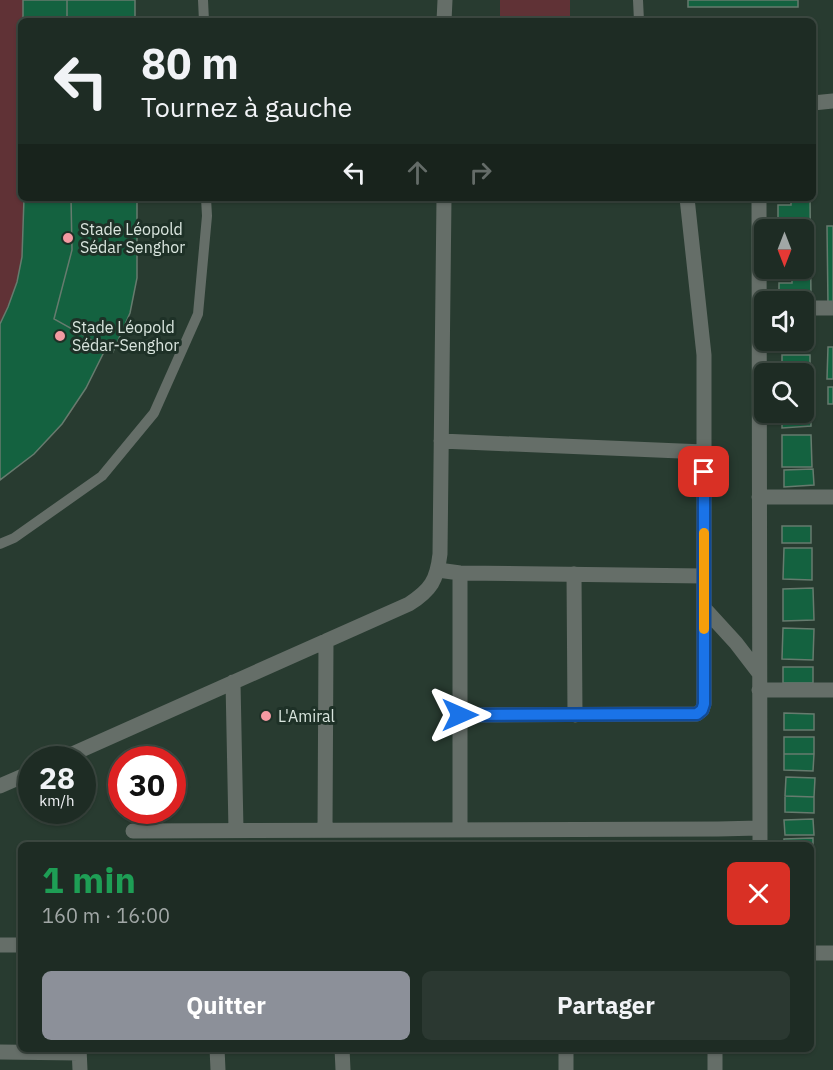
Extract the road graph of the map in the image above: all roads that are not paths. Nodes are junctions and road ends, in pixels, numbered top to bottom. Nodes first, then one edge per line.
1 (202, 0) edge
2 (445, 0) edge
3 (638, 0) edge
4 (204, 18) edge
5 (444, 18) edge
6 (639, 18) edge
7 (833, 102) edge
8 (816, 103) edge
9 (206, 201) edge
10 (444, 201) edge
11 (687, 201) edge
12 (759, 201) edge
13 (762, 291) edge
14 (814, 308) edge
15 (833, 308) edge
16 (761, 351) edge
17 (441, 441) junction
18 (704, 452) junction
19 (759, 497) junction
20 (833, 497) edge
21 (0, 544) edge
22 (438, 570) junction
23 (460, 573) junction
24 (574, 574) junction
25 (704, 576) junction
26 (704, 608) junction
27 (326, 641) junction
28 (759, 674) junction
29 (233, 682) junction
30 (759, 690) junction
31 (833, 690) edge
32 (460, 715) junction
33 (575, 715) junction
34 (90, 746) edge
35 (18, 778) edge
36 (0, 786) edge
37 (759, 828) junction
38 (460, 829) junction
39 (236, 830) junction
40 (133, 831) dead end
41 (335, 835) edge
42 (718, 837) edge
43 (760, 842) edge
44 (0, 945) edge
45 (18, 945) edge
46 (814, 953) edge
47 (833, 953) edge
48 (0, 1052) edge
49 (18, 1052) edge
50 (79, 1052) edge
51 (217, 1052) edge
52 (342, 1052) edge
53 (566, 1052) edge
54 (715, 1052) edge
55 (80, 1070) edge
56 (218, 1070) edge
57 (343, 1070) edge
58 (566, 1070) edge
59 (715, 1070) edge

1 - 4 lane
2 - 5 street
3 - 6 lane
7 - 8 street
9 - 21 lane
10 - 17 street
11 - 18 street
12 - 13 street
14 - 15 street
16 - 19 street
17 - 18 street
17 - 22 street
18 - 25 street
19 - 20 street
19 - 28 street
22 - 23 street
22 - 27 street
23 - 24 street
23 - 32 street
24 - 25 street
24 - 33 street
25 - 26 street
26 - 28 street
26 - 33 street
27 - 29 street
27 - 41 street
28 - 30 street
29 - 34 street
29 - 39 street
30 - 31 street
30 - 37 street
32 - 33 street
32 - 38 street
35 - 36 street
37 - 42 street
37 - 43 street
38 - 41 street
38 - 42 street
39 - 40 street
39 - 41 street
44 - 45 street
46 - 47 street
48 - 49 street
50 - 55 street
51 - 56 street
52 - 57 street
53 - 58 street
54 - 59 street

